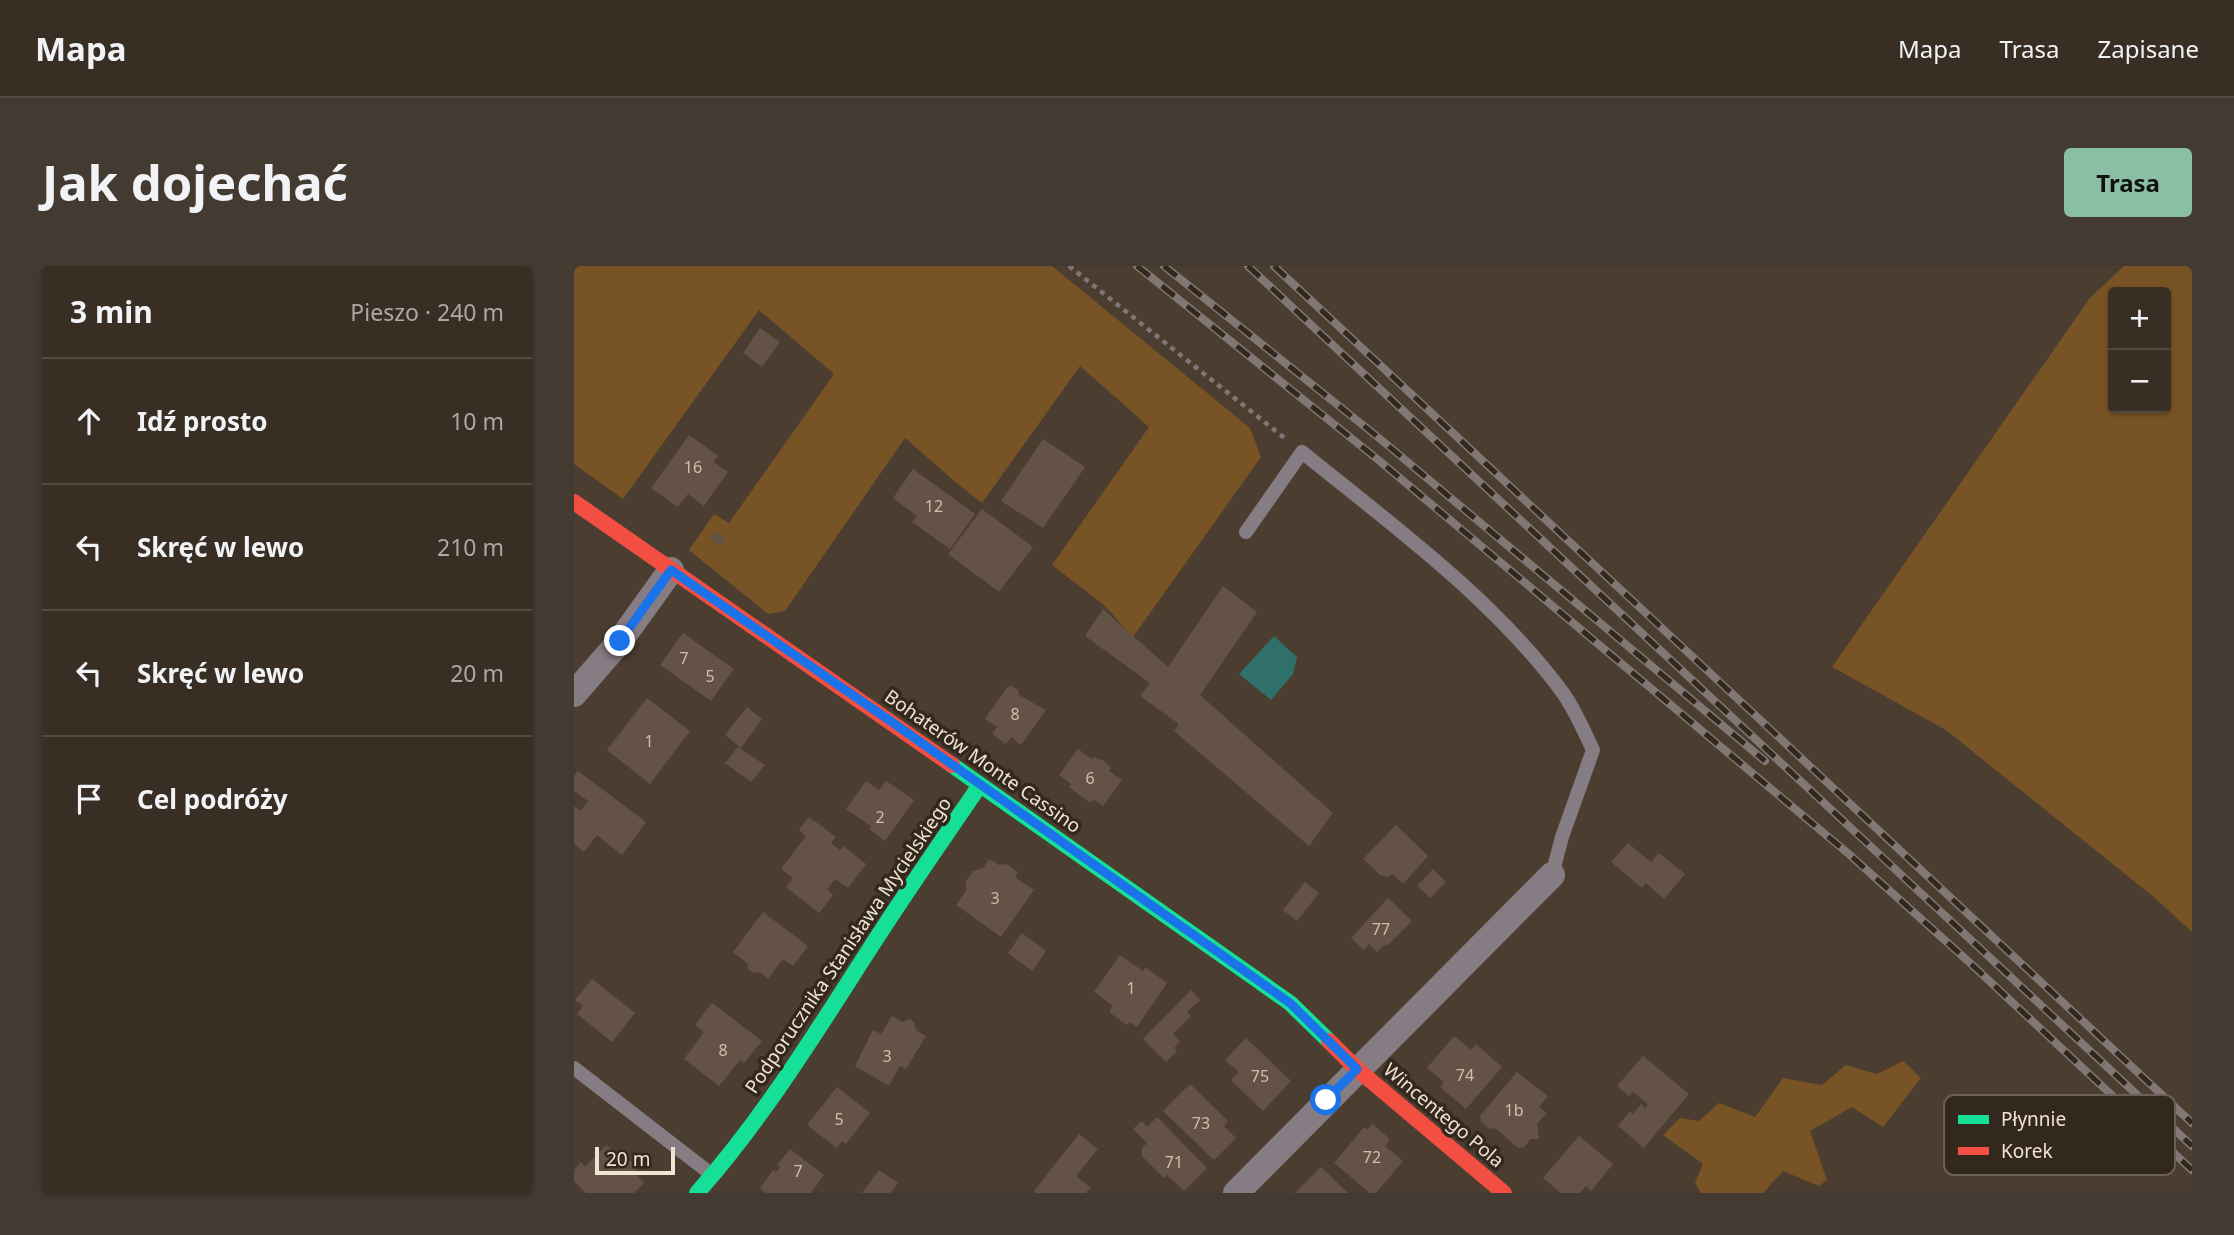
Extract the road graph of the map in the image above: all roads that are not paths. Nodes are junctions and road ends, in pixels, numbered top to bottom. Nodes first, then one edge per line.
1 (574, 502) edge
2 (1246, 532) dead end
3 (671, 570) junction
4 (574, 694) edge
5 (980, 785) junction
6 (1552, 875) joint
7 (574, 1068) edge
8 (1357, 1069) junction
9 (713, 1175) junction
10 (697, 1193) edge
11 (1236, 1193) edge
12 (1504, 1193) edge

1 - 3 street, Bohaterów Monte Cassino
2 - 6 lane
3 - 4 street
3 - 5 street, Bohaterów Monte Cassino
5 - 8 street, Bohaterów Monte Cassino
5 - 9 street, Podporucznika Stanisława Mycielskiego
6 - 8 street
7 - 9 lane
8 - 11 street
8 - 12 street, Wincentego Pola
9 - 10 street, Podporucznika Stanisława Mycielskiego

